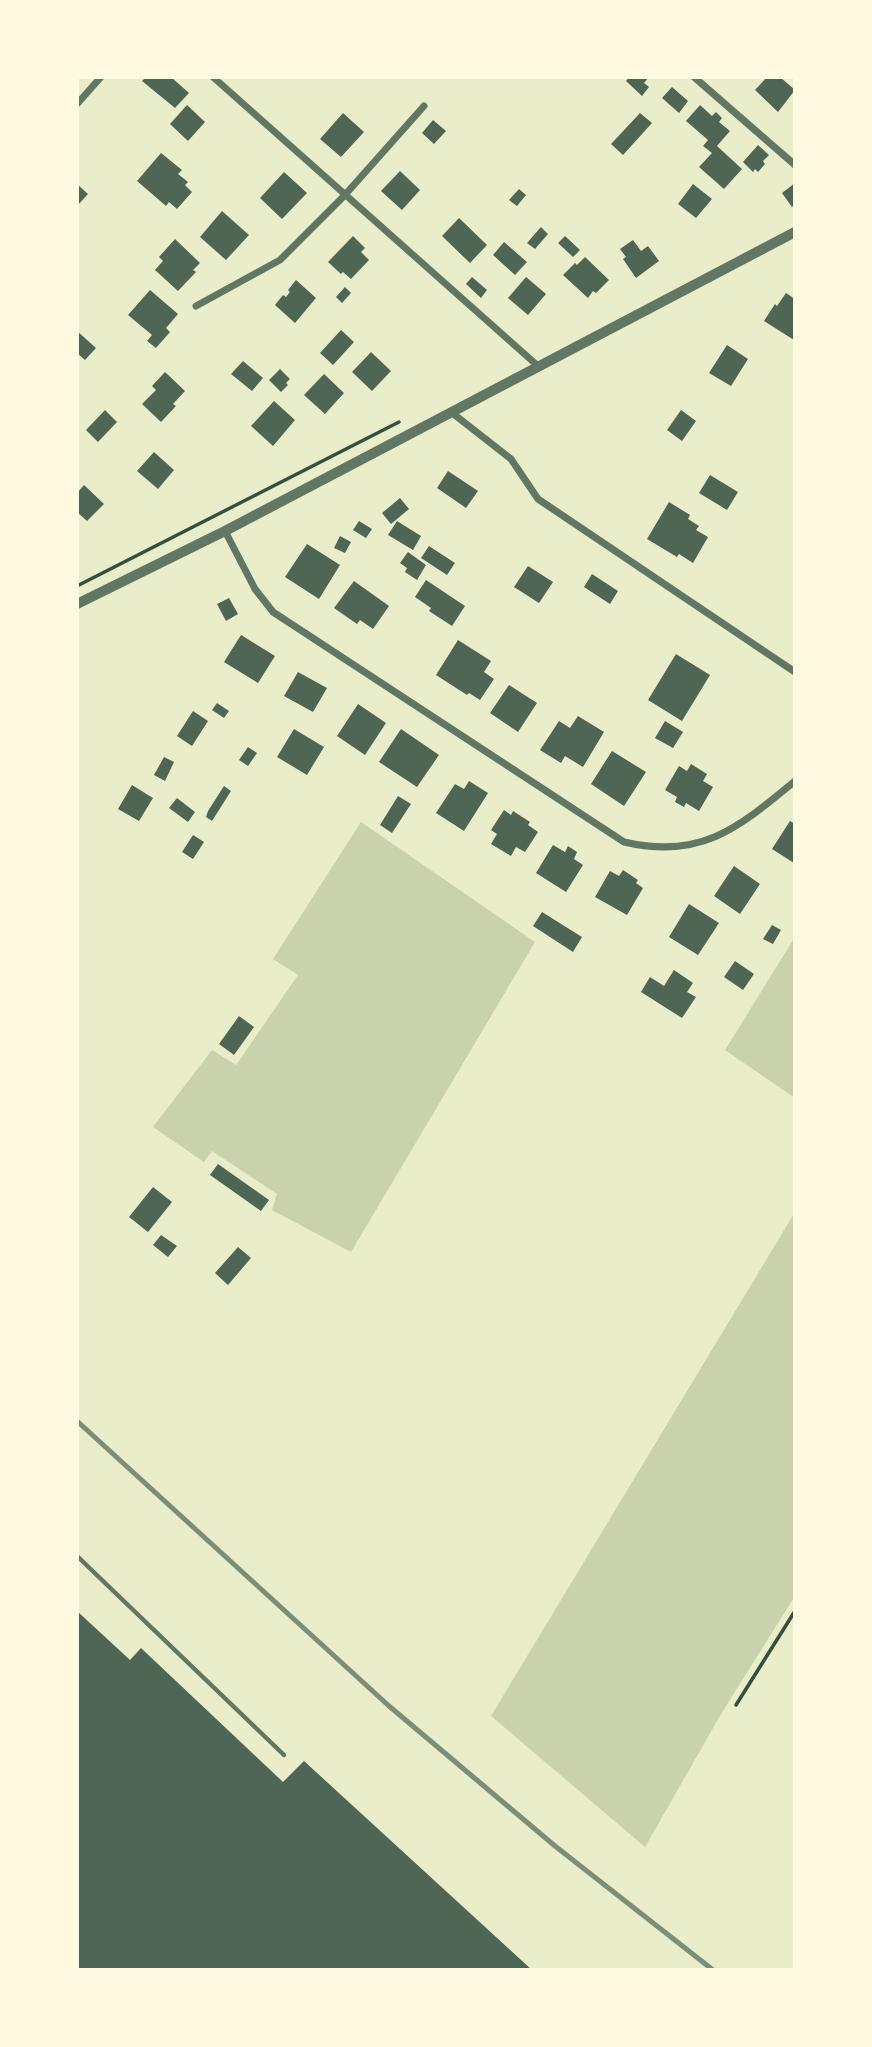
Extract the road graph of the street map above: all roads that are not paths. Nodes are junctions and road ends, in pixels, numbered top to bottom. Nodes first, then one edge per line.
1 (101, 77) edge
2 (213, 77) edge
3 (694, 77) edge
4 (77, 104) edge
5 (424, 106) dead end
6 (795, 165) edge
7 (344, 195) junction
8 (790, 235) edge
9 (795, 244) edge
10 (196, 306) dead end
11 (538, 366) junction
12 (451, 412) junction
13 (225, 531) junction
14 (77, 604) edge
15 (795, 672) edge
16 (795, 781) edge
17 (77, 1556) edge
18 (284, 1755) dead end

1 - 4 street
2 - 7 street
3 - 6 street
5 - 7 street
7 - 10 street
7 - 11 street
8 - 9 street
8 - 11 street
11 - 12 street
12 - 13 street
12 - 15 street
13 - 14 street
13 - 16 street
17 - 18 lane

